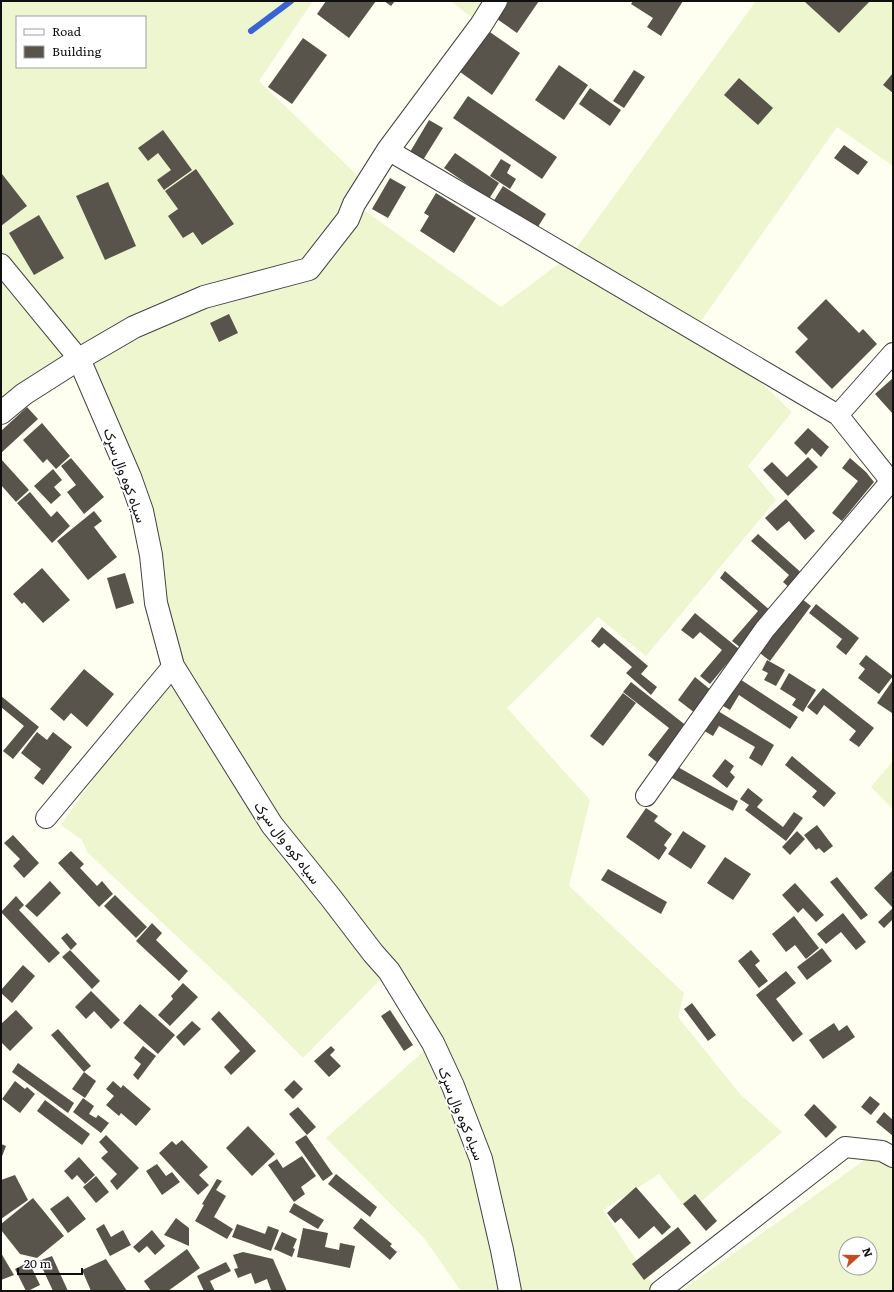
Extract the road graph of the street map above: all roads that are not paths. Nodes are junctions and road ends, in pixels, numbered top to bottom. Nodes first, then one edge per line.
1 (496, 1) edge
2 (388, 150) junction
3 (1, 264) edge
4 (893, 353) edge
5 (79, 359) junction
6 (1, 413) edge
7 (838, 415) junction
8 (892, 483) edge
9 (173, 666) junction
10 (646, 796) dead end
11 (46, 818) dead end
12 (893, 1157) edge
13 (510, 1291) edge
14 (660, 1291) edge

1 - 2 street
2 - 5 street
2 - 7 street
3 - 5 street
4 - 7 street
5 - 6 street
5 - 9 street, سیاه کوه وال سړک
7 - 8 street
8 - 10 street
9 - 11 street
9 - 13 street, سیاه کوه وال سړک
12 - 14 street

